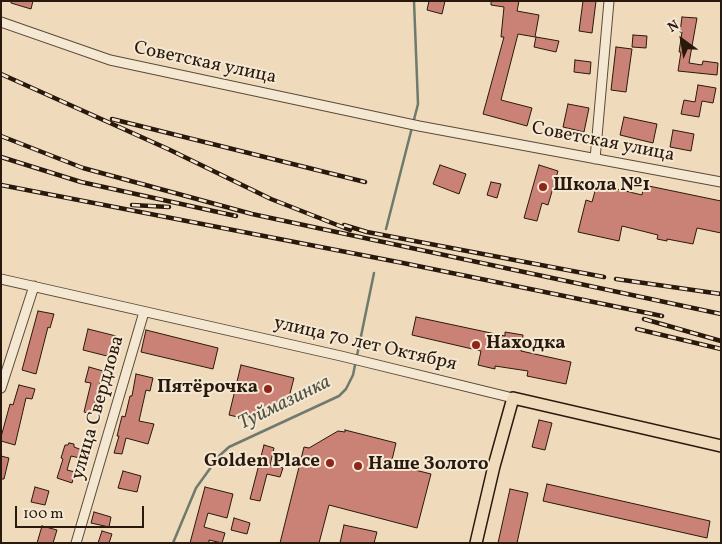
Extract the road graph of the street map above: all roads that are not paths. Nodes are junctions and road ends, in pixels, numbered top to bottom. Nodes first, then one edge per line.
1 (609, 1) edge
2 (1, 22) edge
3 (595, 159) junction
4 (721, 182) edge
5 (1, 279) edge
6 (34, 286) junction
7 (144, 312) junction
8 (1, 388) edge
9 (513, 398) junction
10 (721, 446) edge
11 (76, 543) edge
12 (476, 543) edge

1 - 3 street
2 - 3 street, Советская улица
3 - 4 street, Советская улица
5 - 6 street, улица 70 лет Октября
6 - 7 street, улица 70 лет Октября
6 - 8 street
7 - 9 street, улица 70 лет Октября
7 - 11 street, улица Свердлова
9 - 10 main road, улица 70 лет Октября
9 - 12 main road

